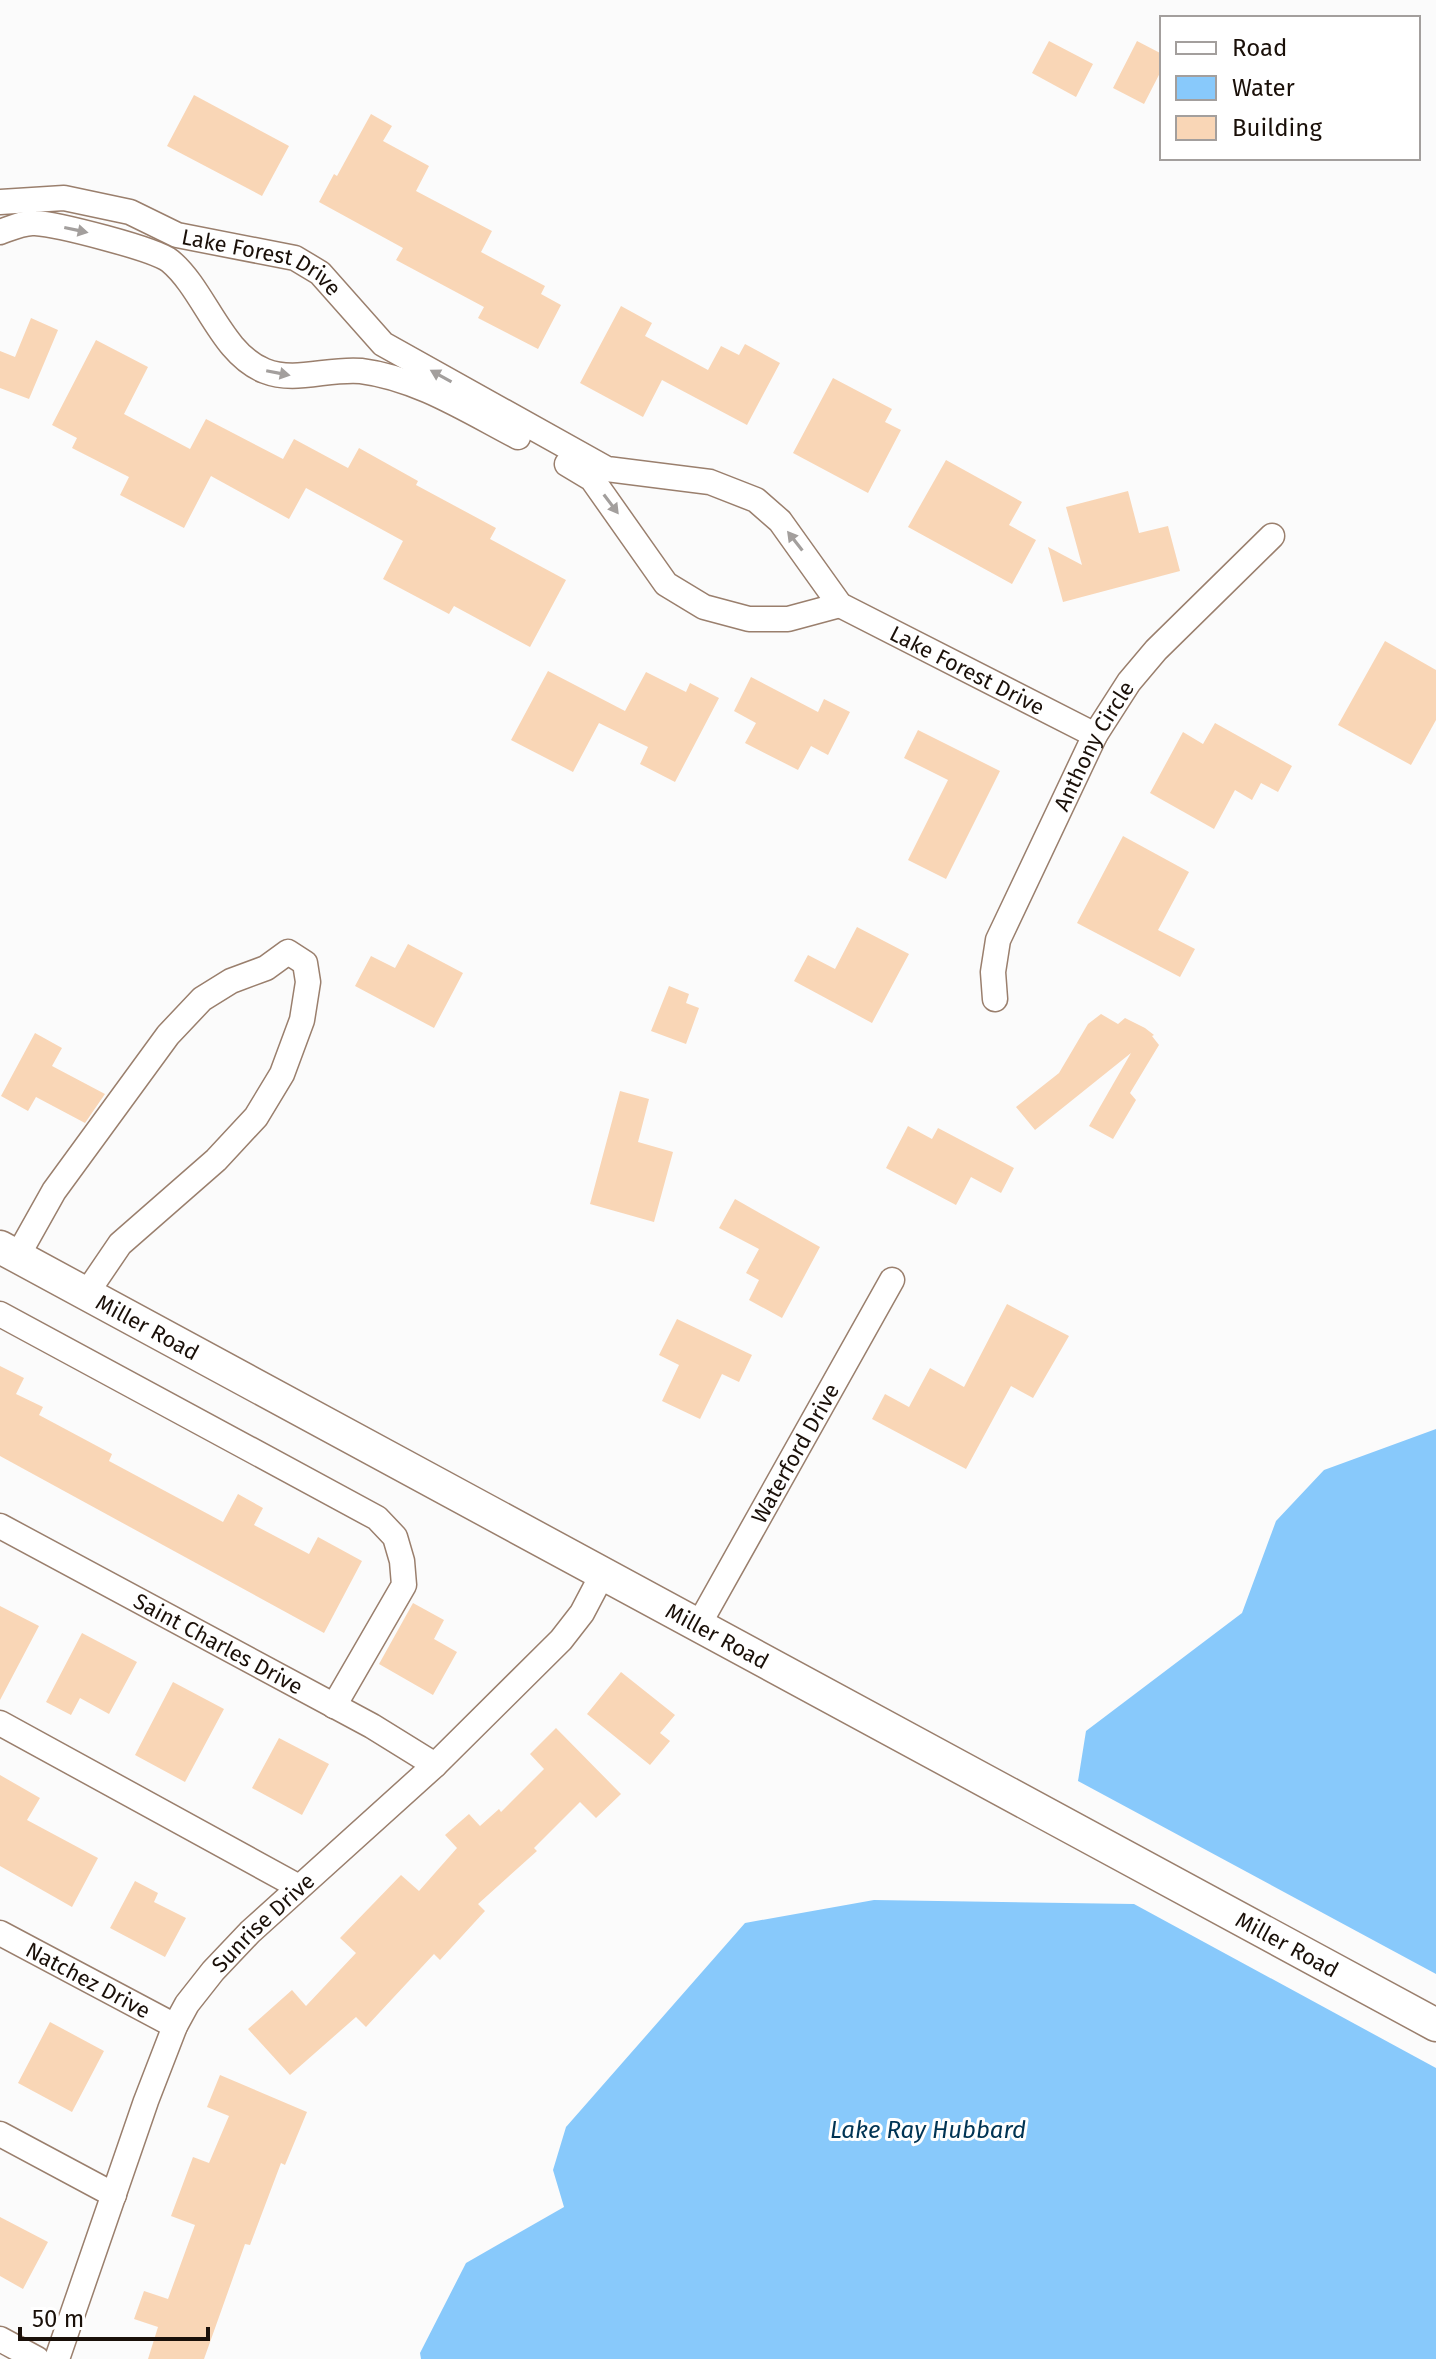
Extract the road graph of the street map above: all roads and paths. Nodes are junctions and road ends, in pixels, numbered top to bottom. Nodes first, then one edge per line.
1 (0, 202) edge
2 (1, 226) edge
3 (485, 411) junction
4 (1272, 536) dead end
5 (840, 605) junction
6 (1095, 735) junction
7 (995, 999) dead end
8 (9, 1252) edge
9 (892, 1280) dead end
10 (86, 1294) junction
11 (0, 1314) edge
12 (0, 1526) edge
13 (602, 1575) junction
14 (698, 1626) junction
15 (334, 1706) junction
16 (0, 1723) edge
17 (435, 1765) junction
18 (299, 1887) junction
19 (0, 1933) edge
20 (1436, 2025) edge
21 (175, 2026) junction
22 (0, 2134) edge
23 (114, 2195) junction
24 (0, 2339) edge
25 (37, 2359) edge
26 (57, 2359) edge

3 -> 1 street, Lake Forest Drive
2 -> 3 street, Lake Forest Drive
5 -> 3 street, Lake Forest Drive
3 -> 5 street, Lake Forest Drive
4 - 6 street, Anthony Circle
5 - 6 street, Lake Forest Drive
6 - 7 street, Anthony Circle
8 - 10 main road, Miller Road
8 - 10 street
9 - 14 street, Waterford Drive
10 - 13 main road, Miller Road
11 - 15 street
12 - 15 street, Saint Charles Drive
13 - 14 main road, Miller Road
13 - 17 street, Sunrise Drive
14 - 20 main road, Miller Road
15 - 17 street, Saint Charles Drive
16 - 18 street
17 - 18 street, Sunrise Drive
18 - 21 street, Sunrise Drive
19 - 21 street, Natchez Drive
21 - 23 street, Sunrise Drive
22 - 23 street
23 - 26 street, Sunrise Drive
24 - 25 street

